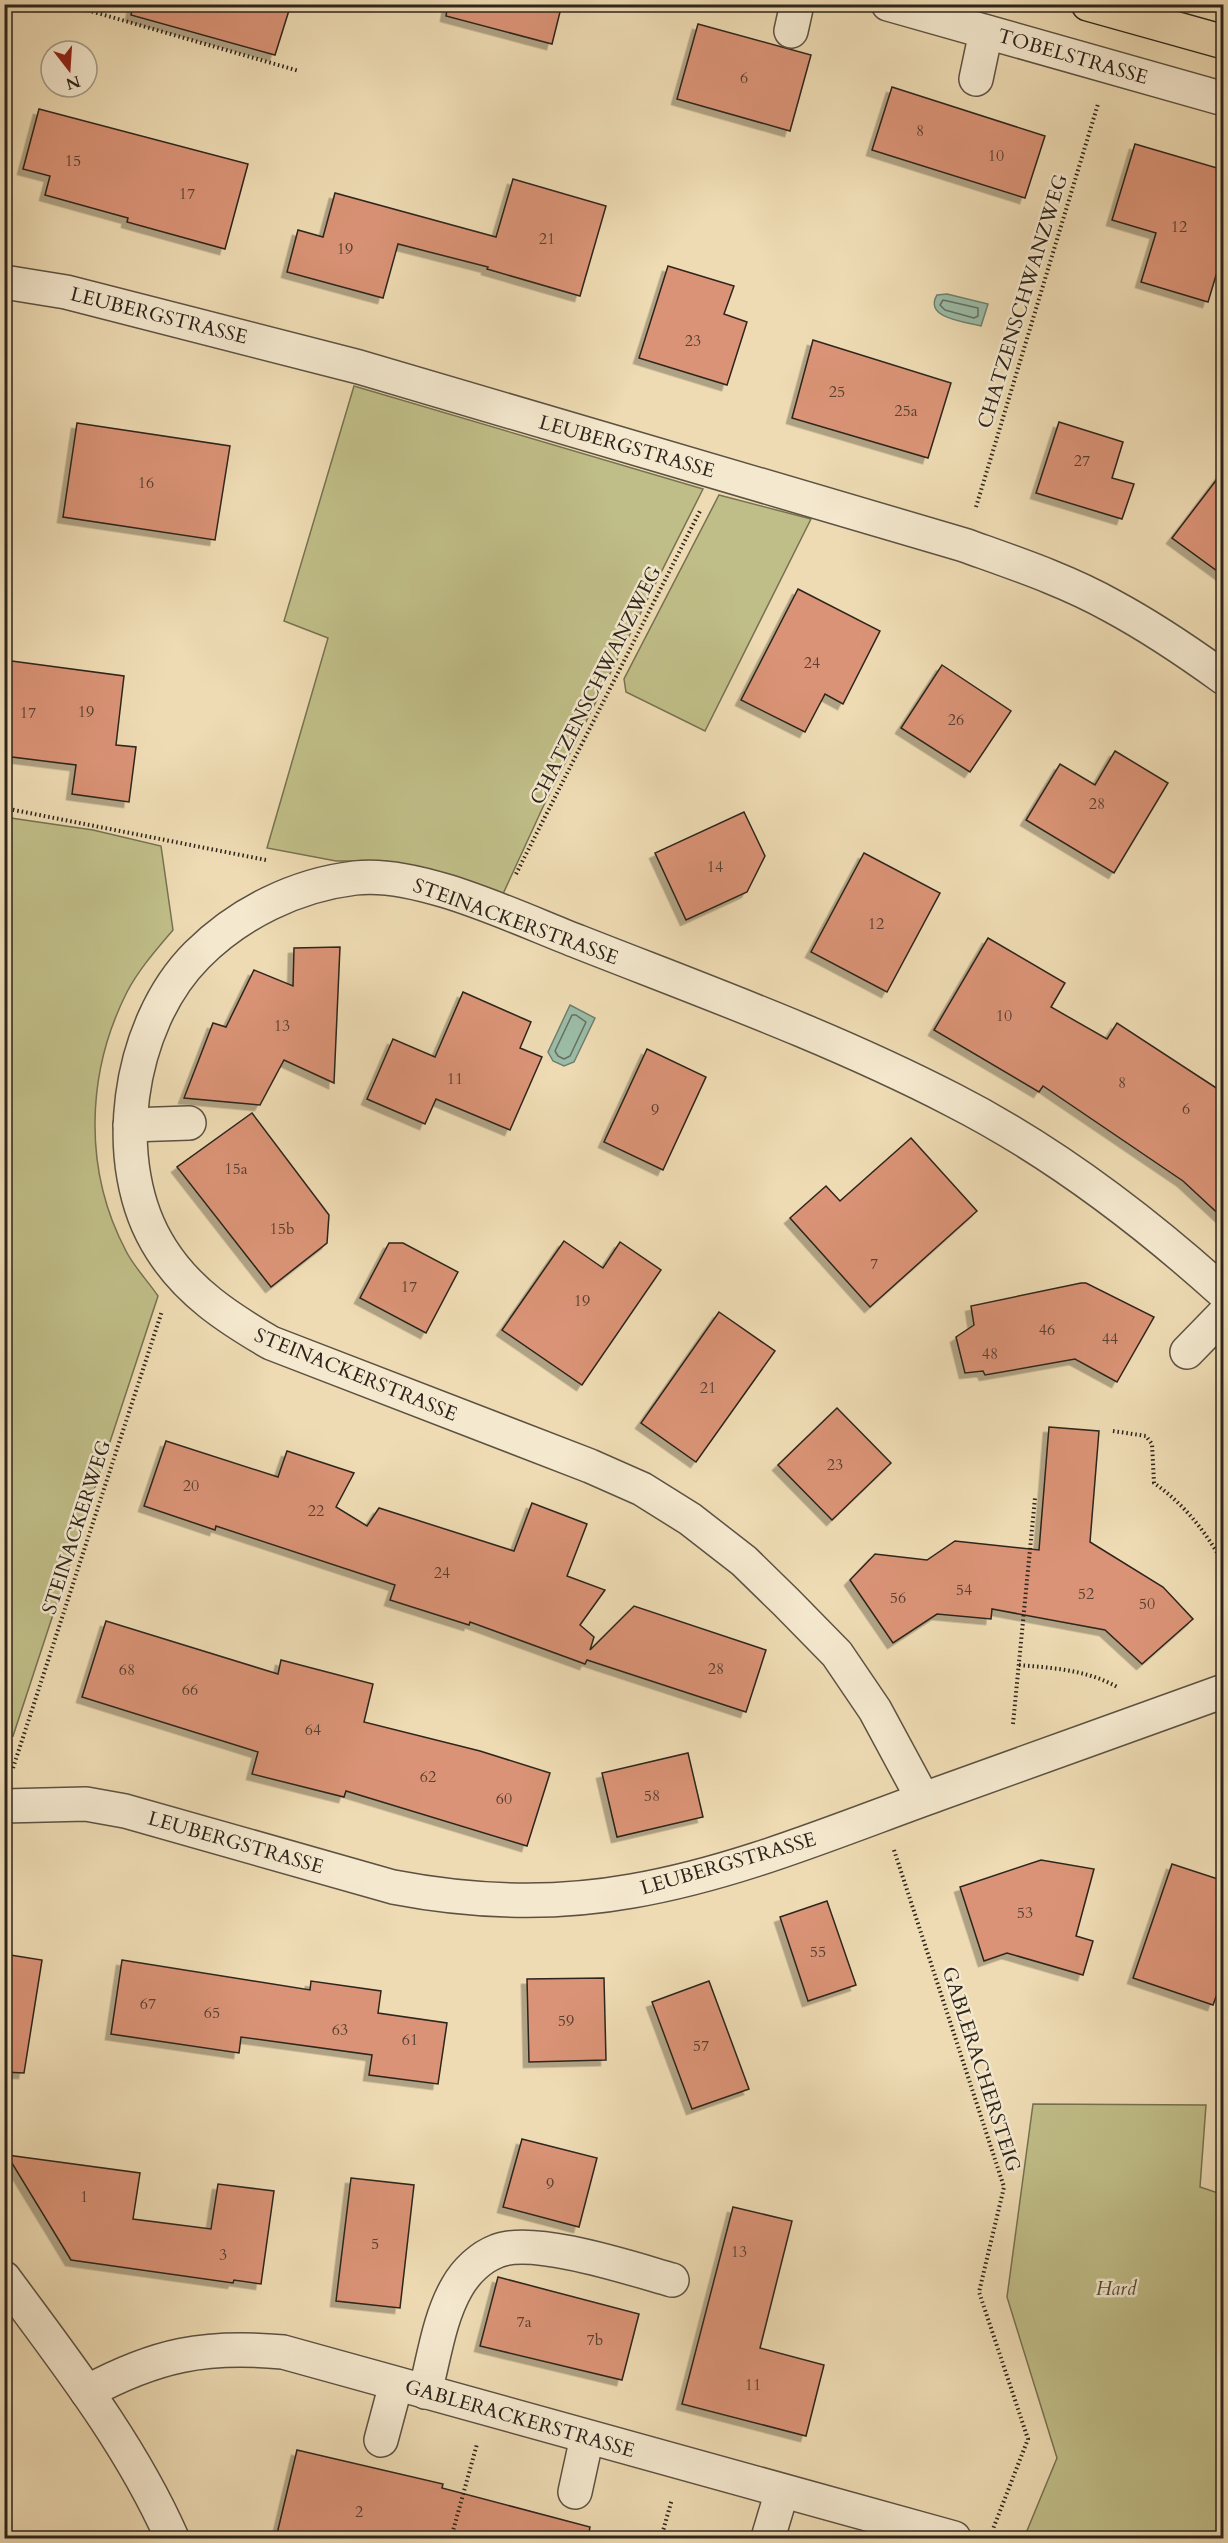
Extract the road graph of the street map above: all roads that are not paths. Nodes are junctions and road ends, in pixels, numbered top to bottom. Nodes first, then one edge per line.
1 (888, 4) edge
2 (1088, 4) edge
3 (986, 32) junction
4 (1224, 42) edge
5 (976, 79) dead end
6 (1224, 99) edge
7 (4, 282) edge
8 (1224, 678) edge
9 (189, 1123) dead end
10 (130, 1125) junction
11 (1224, 1293) edge
12 (1224, 1314) edge
13 (1187, 1352) dead end
14 (1223, 1694) edge
15 (923, 1799) junction
16 (4, 1806) edge
17 (4, 2278) edge
18 (672, 2280) dead end
19 (410, 2388) junction
20 (87, 2392) junction
21 (587, 2437) junction
22 (381, 2440) dead end
23 (782, 2491) junction
24 (575, 2492) dead end
25 (172, 2538) edge
26 (768, 2538) edge
27 (954, 2538) edge

1 - 3 street, TOBELSTRASSE
2 - 4 main road
3 - 5 street
3 - 6 street, TOBELSTRASSE
7 - 8 street, LEUBERGSTRASSE
9 - 10 street
10 - 11 street, STEINACKERSTRASSE
10 - 15 street, STEINACKERSTRASSE
12 - 13 street
14 - 15 street, LEUBERGSTRASSE
15 - 16 street, LEUBERGSTRASSE
17 - 20 street
18 - 19 street
19 - 20 street, GABLERACKERSTRASSE
19 - 21 street, GABLERACKERSTRASSE
19 - 22 street
20 - 25 street
21 - 23 street, GABLERACKERSTRASSE
21 - 24 street
23 - 26 street
23 - 27 street, GABLERACKERSTRASSE

